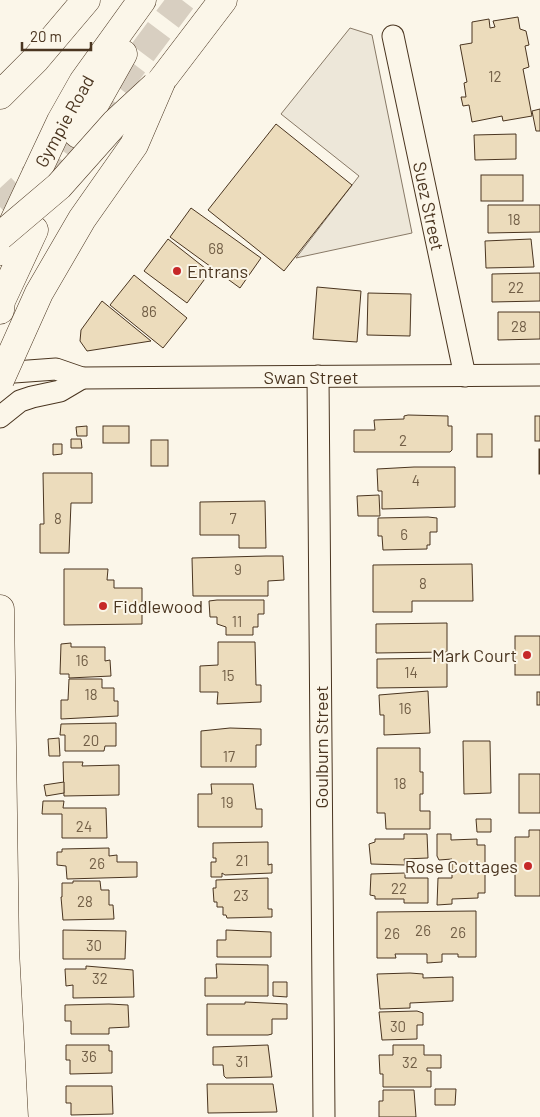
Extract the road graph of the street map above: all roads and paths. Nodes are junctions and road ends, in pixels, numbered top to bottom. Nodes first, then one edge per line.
1 (86, 0) edge
2 (142, 0) edge
3 (147, 0) edge
4 (223, 0) edge
5 (393, 36) dead end
6 (36, 59) junction
7 (162, 80) junction
8 (0, 95) edge
9 (0, 110) edge
10 (78, 134) tunnel mouth
11 (34, 230) dead end
12 (0, 236) edge
13 (0, 251) edge
14 (0, 310) edge
15 (0, 373) edge
16 (540, 375) edge
17 (318, 376) junction
18 (465, 376) junction
19 (82, 378) junction
20 (0, 380) edge
21 (0, 417) edge
22 (0, 609) edge
23 (14, 1117) edge
24 (324, 1117) edge

1 - 6 highway
2 - 13 highway, Gympie Road
3 - 10 highway
4 - 7 highway
5 - 18 street, Suez Street
6 - 8 highway
6 - 9 highway
7 - 12 highway, bridge
7 - 20 highway, bridge
11 - 14 highway
15 - 19 street, Swan Street
16 - 18 street, Swan Street
17 - 18 street, Swan Street
17 - 19 street, Swan Street
17 - 24 street, Goulburn Street
19 - 21 street
22 - 23 highway

